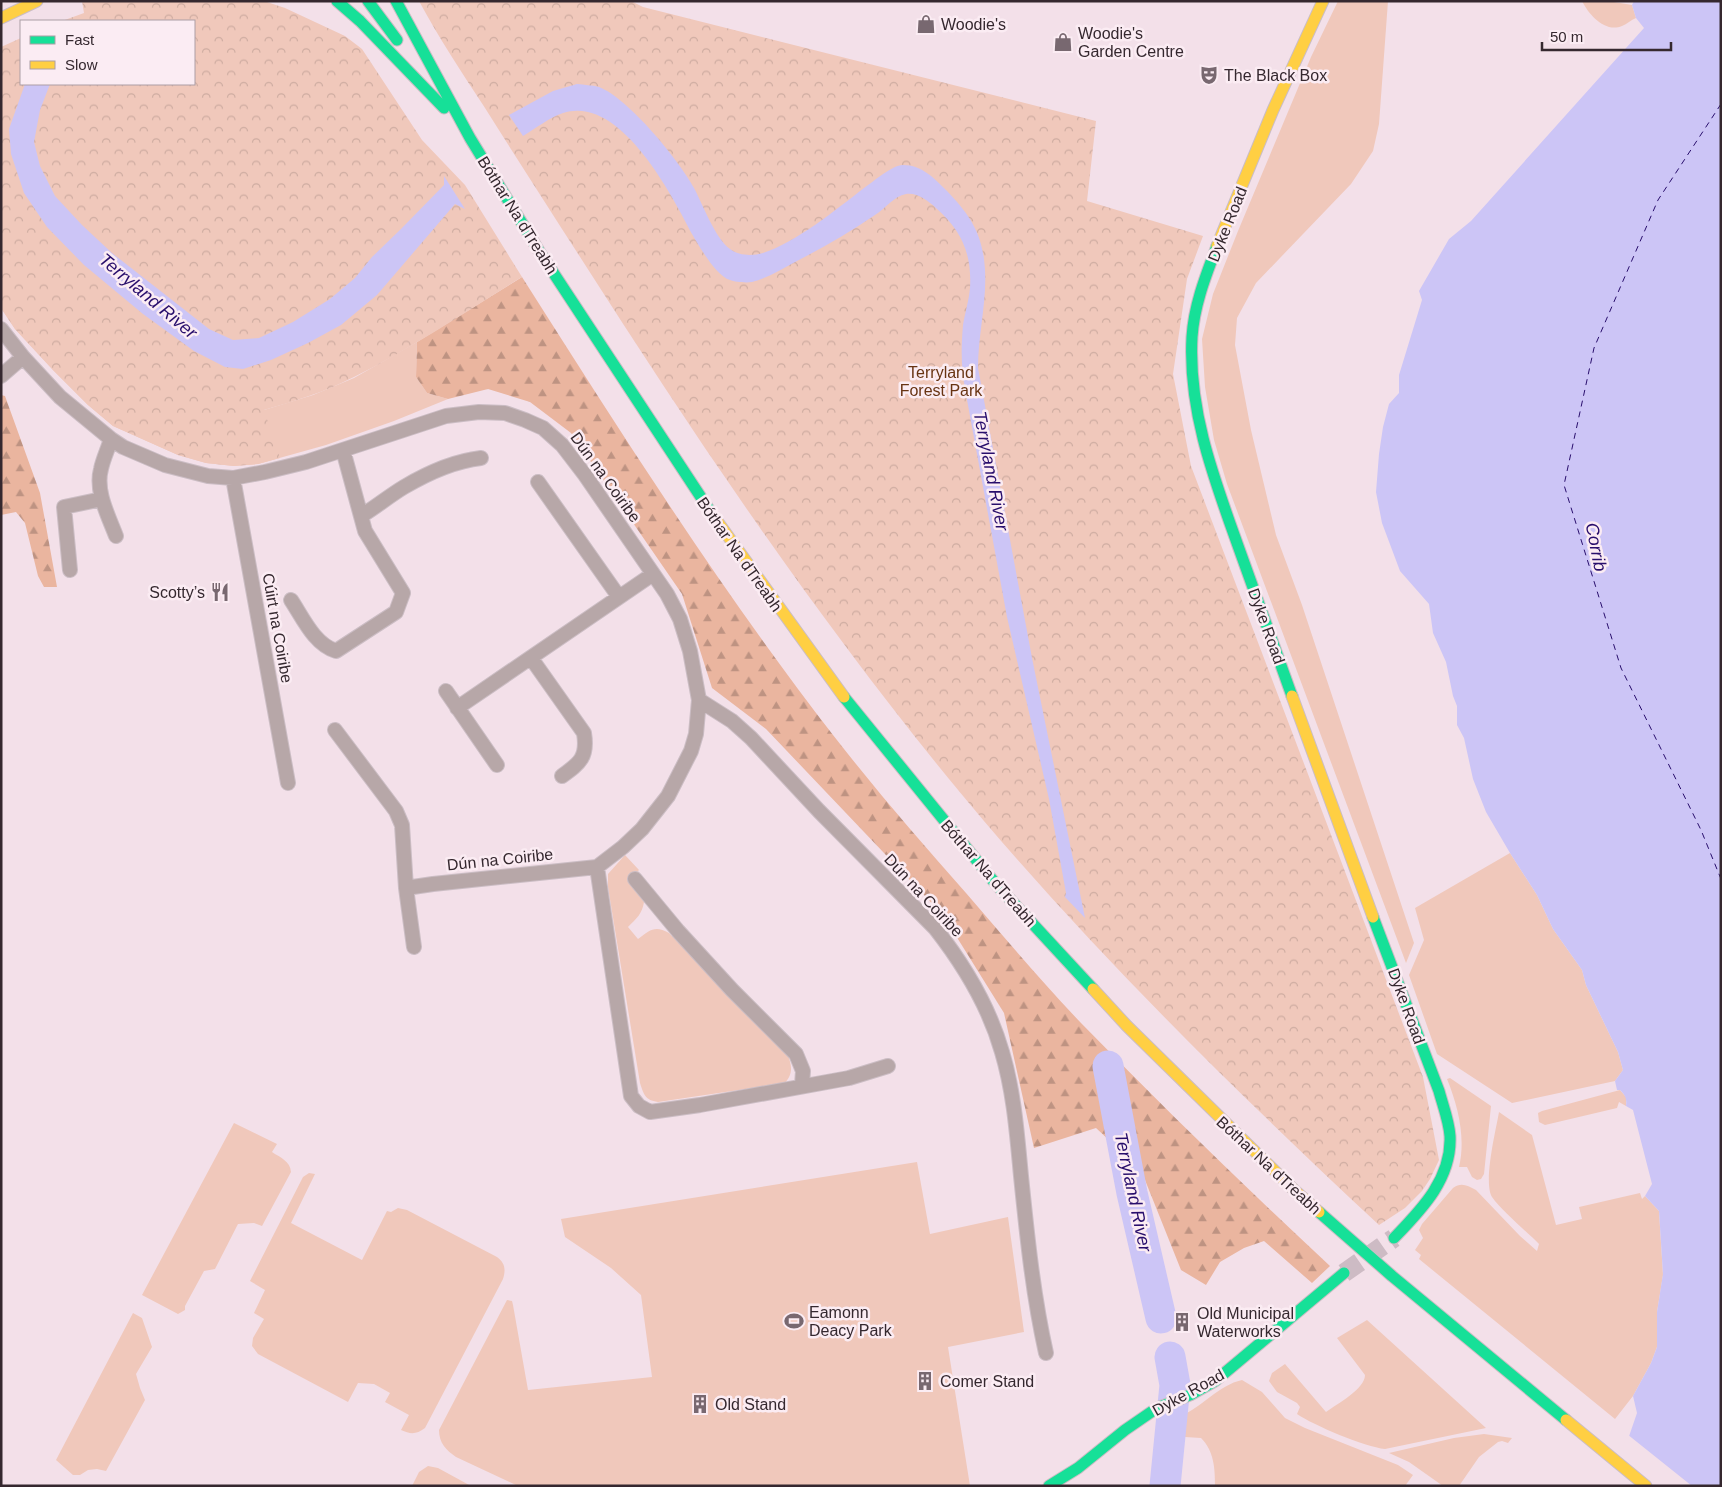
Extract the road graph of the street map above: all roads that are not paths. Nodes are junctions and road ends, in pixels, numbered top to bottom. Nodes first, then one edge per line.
1 (37, 1) edge
2 (337, 1) edge
3 (368, 1) edge
4 (396, 1) edge
5 (1323, 1) edge
6 (1, 18) edge
7 (470, 138) junction
8 (1, 329) edge
9 (23, 357) junction
10 (1, 376) edge
11 (111, 439) junction
12 (343, 450) junction
13 (481, 458) dead end
14 (233, 478) junction
15 (538, 482) dead end
16 (102, 499) junction
17 (361, 516) junction
18 (116, 536) dead end
19 (70, 570) dead end
20 (653, 574) junction
21 (619, 597) junction
22 (291, 600) dead end
23 (531, 658) junction
24 (446, 691) dead end
25 (698, 700) junction
26 (457, 708) junction
27 (335, 730) dead end
28 (496, 765) dead end
29 (562, 776) dead end
30 (288, 783) dead end
31 (597, 867) junction
32 (635, 879) dead end
33 (406, 888) junction
34 (414, 947) dead end
35 (888, 1066) dead end
36 (802, 1086) junction
37 (1394, 1238) tunnel mouth
38 (1344, 1273) tunnel mouth
39 (1046, 1353) dead end
40 (1049, 1486) edge
41 (1646, 1486) edge

1 - 6 main road
2 - 7 main road
3 - 7 main road, Bóthar Na dTreabh
4 - 7 main road, Bóthar Na dTreabh
5 - 37 main road, Dyke Road
7 - 41 main road, Bóthar Na dTreabh
8 - 9 street, Dún na Coiribe
9 - 10 street
9 - 11 street, Dún na Coiribe
11 - 14 street, Dún na Coiribe
11 - 16 street
12 - 14 street, Dún na Coiribe
12 - 17 street
12 - 20 street, Dún na Coiribe
13 - 17 street
14 - 30 street, Cúirt na Coiribe
15 - 21 street
16 - 18 street
16 - 19 street
17 - 22 street
20 - 21 street
20 - 25 street, Dún na Coiribe
21 - 23 street
23 - 26 street
23 - 29 street
24 - 26 street
25 - 31 street, Dún na Coiribe
25 - 39 street, Dún na Coiribe
26 - 28 street
27 - 33 street
31 - 33 street, Dún na Coiribe
31 - 36 street
32 - 36 street
33 - 34 street
35 - 36 street
38 - 40 main road, Dyke Road

